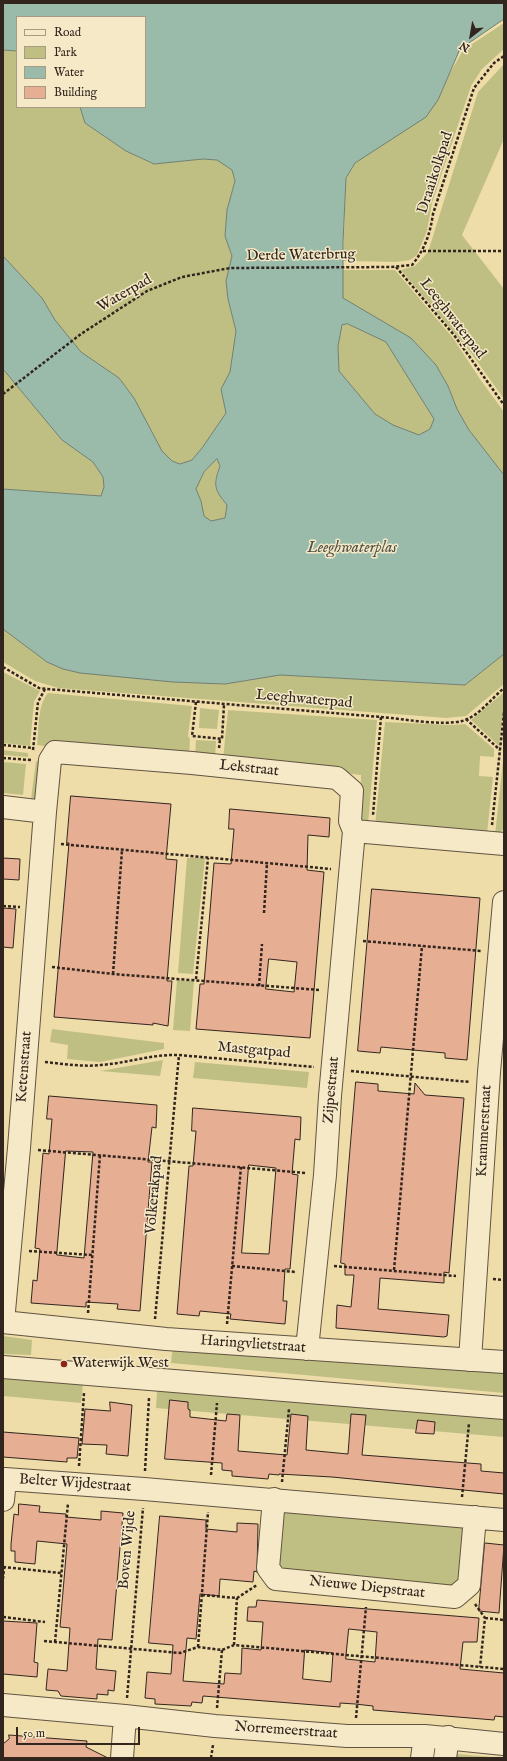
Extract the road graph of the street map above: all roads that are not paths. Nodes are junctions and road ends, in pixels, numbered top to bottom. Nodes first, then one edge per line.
1 (3, 807) edge
2 (45, 812) junction
3 (363, 832) junction
4 (498, 836) edge
5 (504, 902) edge
6 (3, 1322) edge
7 (307, 1349) junction
8 (470, 1360) junction
9 (504, 1362) edge
10 (3, 1367) edge
11 (504, 1408) edge
12 (4, 1486) edge
13 (277, 1500) junction
14 (468, 1517) junction
15 (504, 1520) edge
16 (3, 1705) edge
17 (125, 1716) junction
18 (425, 1736) junction
19 (504, 1744) edge
20 (446, 1748) edge
21 (122, 1758) edge
22 (422, 1758) edge

1 - 2 street
2 - 3 street, Lekstraat
2 - 6 street, Ketenstraat
3 - 4 street
3 - 7 street, Zijpestraat
5 - 8 street, Krammerstraat
6 - 7 street, Haringvlietstraat
7 - 8 street, Haringvlietstraat
8 - 9 street, Haringvlietstraat
10 - 11 street
12 - 13 street, Belter Wijdestraat
13 - 14 street
13 - 14 street, Nieuwe Diepstraat
14 - 15 street
16 - 17 street, Norremeerstraat
17 - 18 street, Norremeerstraat
17 - 21 street
18 - 20 street, Norremeerstraat
18 - 22 street
19 - 20 street, Norremeerstraat

